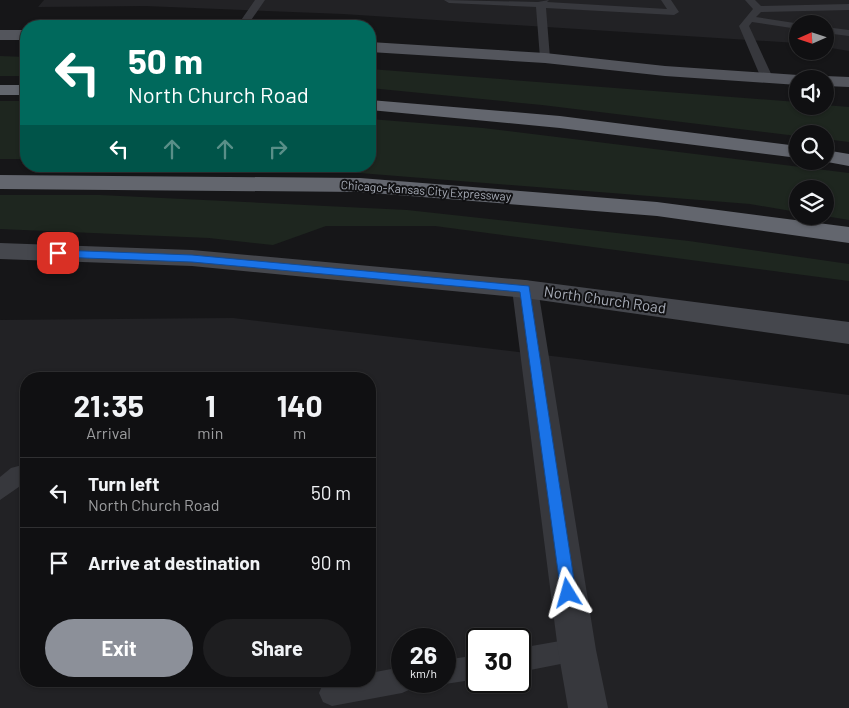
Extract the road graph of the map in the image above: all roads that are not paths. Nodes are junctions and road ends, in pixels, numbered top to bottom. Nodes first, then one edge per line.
1 (260, 0) edge
2 (449, 0) edge
3 (666, 0) edge
4 (750, 0) edge
5 (542, 2) edge
6 (849, 7) edge
7 (758, 9) junction
8 (750, 19) junction
9 (246, 20) edge
10 (789, 25) edge
11 (834, 31) edge
12 (849, 33) edge
13 (0, 35) edge
14 (20, 35) edge
15 (376, 47) edge
16 (545, 58) junction
17 (767, 78) junction
18 (789, 79) edge
19 (834, 81) edge
20 (849, 82) edge
21 (0, 90) edge
22 (20, 90) edge
23 (376, 106) edge
24 (789, 151) edge
25 (834, 158) edge
26 (849, 160) edge
27 (0, 182) edge
28 (849, 235) edge
29 (0, 251) edge
30 (525, 289) junction
31 (849, 334) edge
32 (20, 475) edge
33 (0, 490) edge
34 (577, 650) junction
35 (531, 658) edge
36 (391, 682) edge
37 (376, 685) edge
38 (366, 687) edge
39 (331, 694) edge
40 (588, 708) edge

1 - 9 lane
2 - 5 lane
3 - 5 lane
4 - 7 lane
5 - 16 lane
6 - 7 lane
7 - 8 lane
8 - 10 lane
8 - 17 lane
11 - 12 lane
13 - 14 main road
15 - 16 main road
16 - 17 main road
17 - 18 main road
19 - 20 main road
21 - 22 highway
23 - 24 highway
25 - 26 highway
27 - 28 highway, Chicago-Kansas City Expressway
29 - 30 main road, North Church Road
30 - 31 main road, North Church Road
30 - 34 street
32 - 33 lane
34 - 35 lane
34 - 40 street
36 - 37 lane
38 - 39 lane

